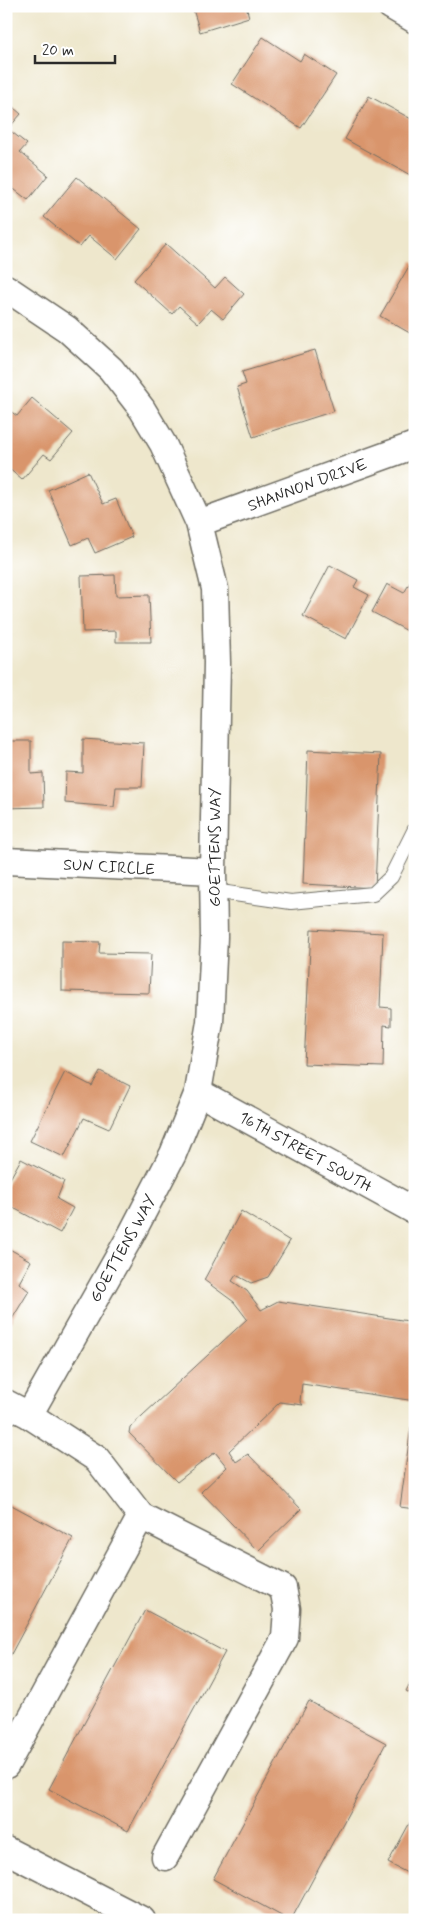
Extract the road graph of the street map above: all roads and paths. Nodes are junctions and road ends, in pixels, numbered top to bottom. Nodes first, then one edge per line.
1 (391, 6) edge
2 (415, 20) edge
3 (6, 288) edge
4 (414, 446) edge
5 (198, 523) junction
6 (415, 829) edge
7 (6, 861) edge
8 (213, 881) junction
9 (198, 1092) junction
10 (415, 1211) edge
11 (12, 1406) edge
12 (141, 1516) junction
13 (6, 1764) edge
14 (6, 1850) edge
15 (165, 1857) dead end
16 (142, 1920) edge

1 - 2 street
3 - 5 street, GOETTENS WAY
4 - 5 street, SHANNON DRIVE
5 - 8 street, GOETTENS WAY
6 - 8 lane
7 - 8 street, SUN CIRCLE
8 - 9 street, GOETTENS WAY
9 - 10 street, 16TH STREET SOUTH
9 - 11 street, GOETTENS WAY
11 - 12 street
12 - 13 street
12 - 15 street
14 - 16 street

